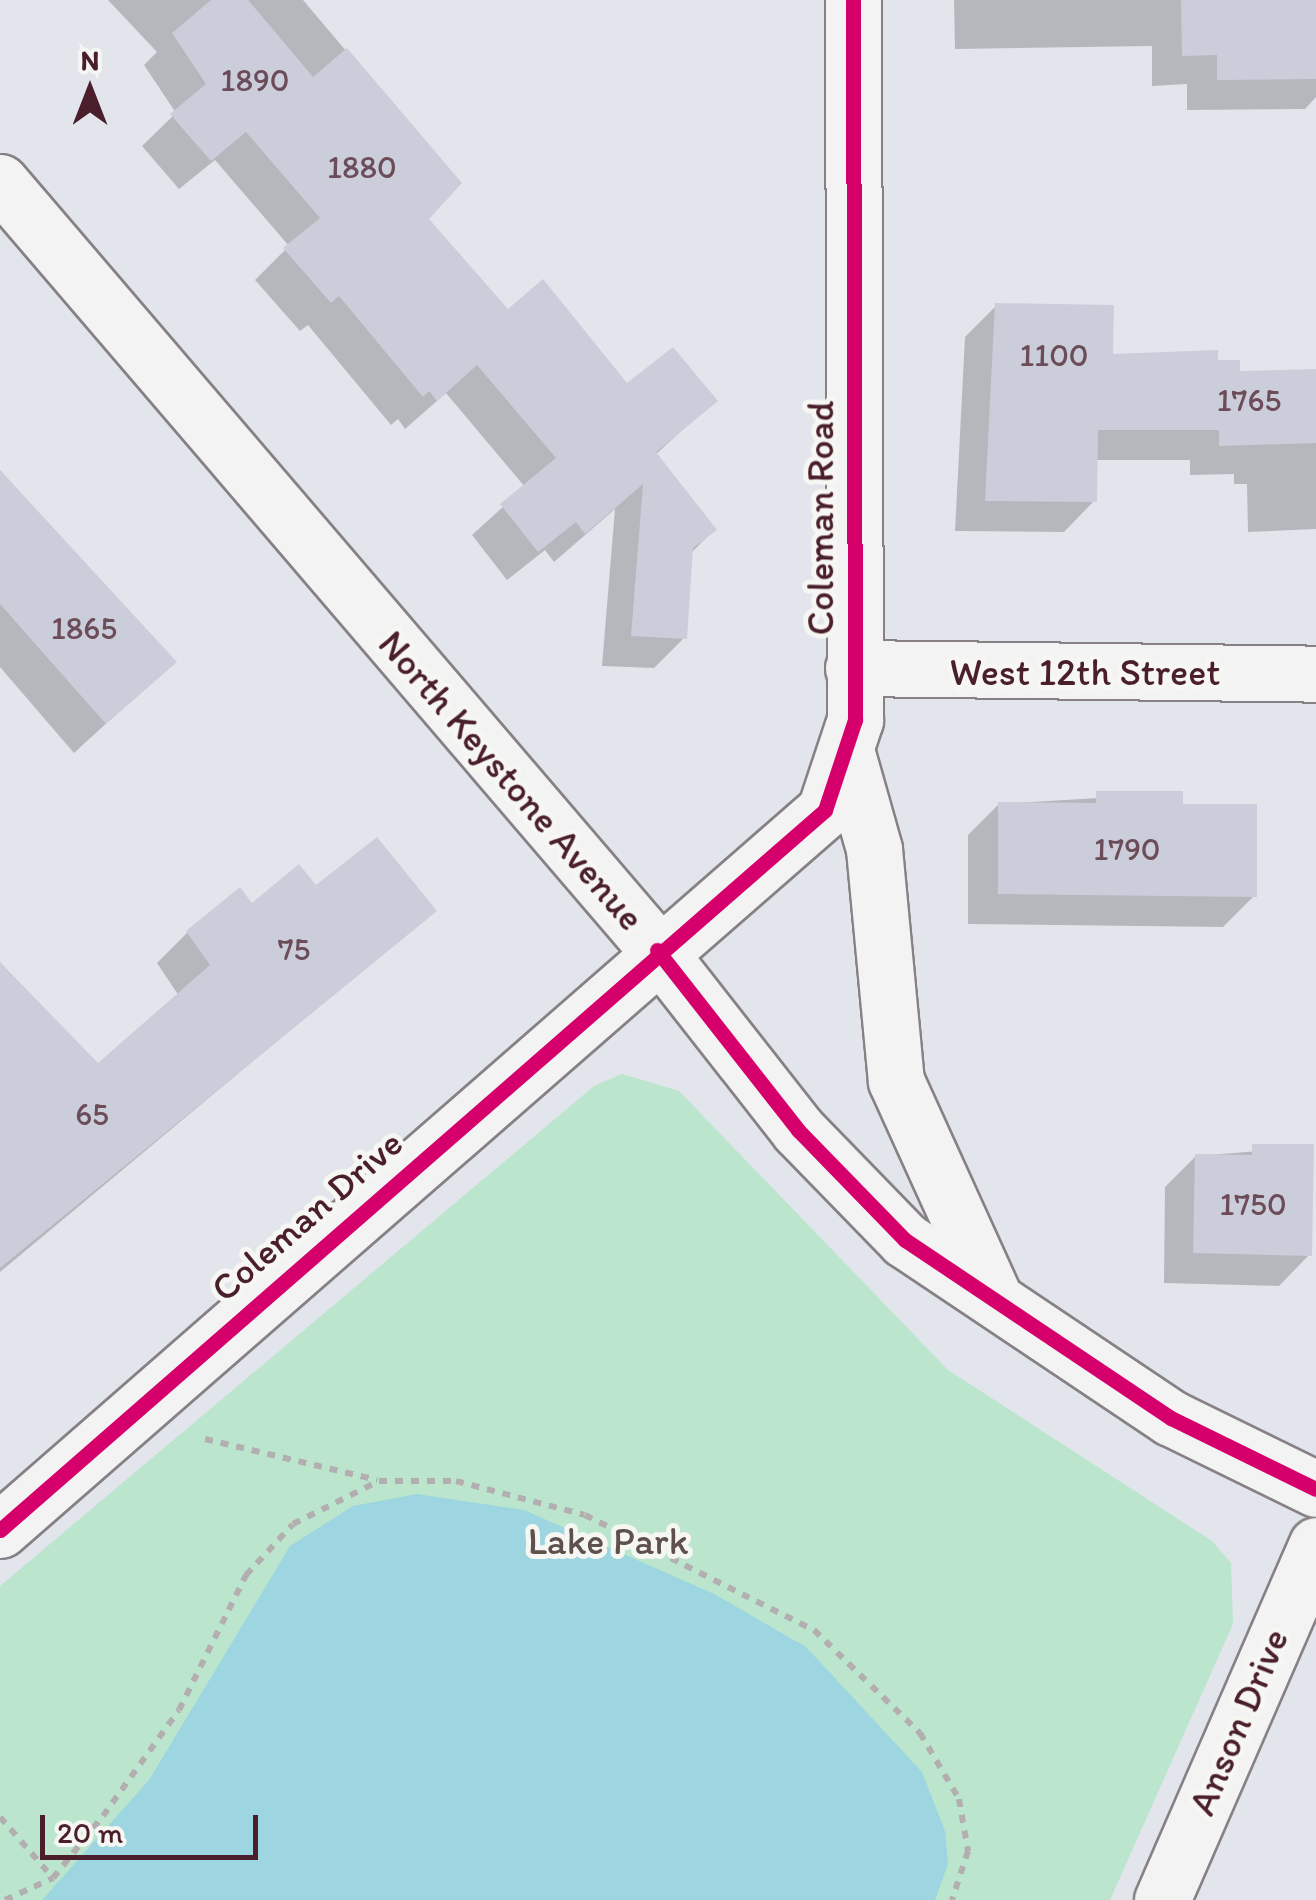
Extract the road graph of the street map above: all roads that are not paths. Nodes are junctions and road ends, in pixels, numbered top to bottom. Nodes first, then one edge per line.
1 (852, 0) edge
2 (0, 182) edge
3 (853, 668) junction
4 (1316, 674) edge
5 (848, 757) junction
6 (657, 950) junction
7 (995, 1298) junction
8 (1316, 1489) edge
9 (0, 1530) edge
10 (1316, 1545) edge
11 (1162, 1900) edge

1 - 3 street, Coleman Road
2 - 6 street, North Keystone Avenue
3 - 4 street, West 12th Street
3 - 5 street, Coleman Road
5 - 6 street, Coleman Road
5 - 7 street
6 - 7 street, North Keystone Avenue
6 - 9 street, Coleman Drive
7 - 8 street, North Keystone Avenue
10 - 11 street, Anson Drive

